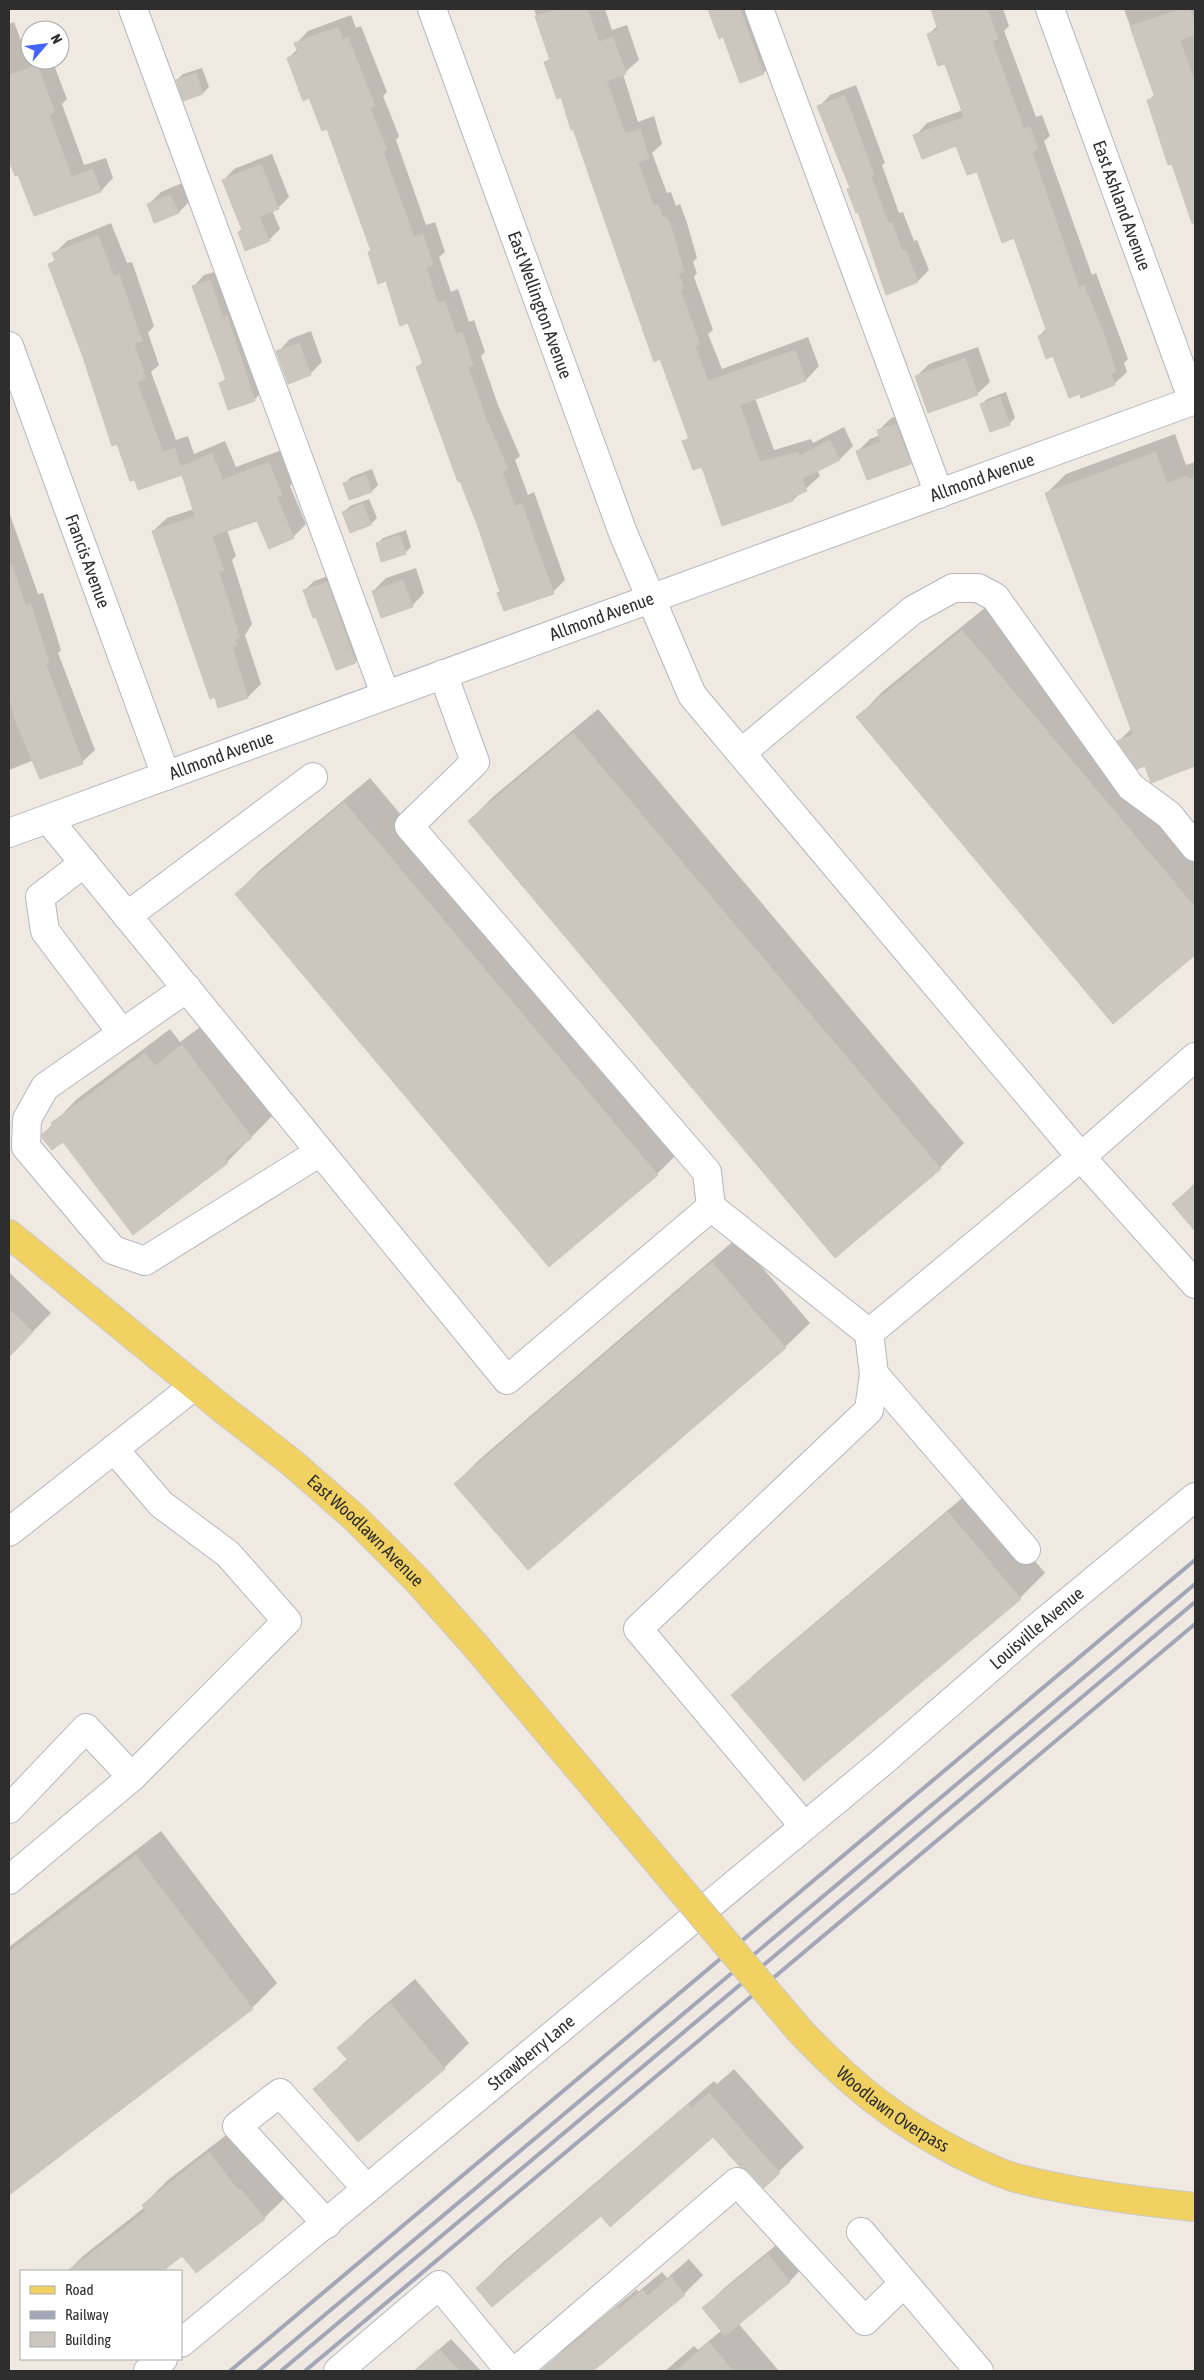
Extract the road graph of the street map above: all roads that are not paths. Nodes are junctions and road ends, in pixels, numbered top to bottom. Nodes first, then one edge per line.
1 (133, 9) edge
2 (432, 9) edge
3 (759, 9) edge
4 (1050, 9) edge
5 (9, 346) edge
6 (1194, 401) edge
7 (939, 494) junction
8 (652, 598) junction
9 (442, 674) junction
10 (385, 694) junction
11 (741, 753) junction
12 (166, 776) junction
13 (314, 777) dead end
14 (48, 819) junction
15 (9, 833) edge
16 (1195, 847) edge
17 (84, 863) junction
18 (127, 916) junction
19 (187, 988) junction
20 (122, 1033) junction
21 (1195, 1057) edge
22 (320, 1152) junction
23 (1081, 1157) junction
24 (711, 1207) junction
25 (9, 1234) edge
26 (1195, 1284) edge
27 (869, 1333) junction
28 (874, 1374) junction
29 (194, 1386) junction
30 (114, 1449) junction
31 (1195, 1497) edge
32 (9, 1532) edge
33 (1026, 1550) dead end
34 (881, 1763) joint
35 (132, 1777) junction
36 (9, 1809) edge
37 (804, 1826) junction
38 (671, 1878) joint
39 (9, 1880) edge
40 (367, 2189) junction
41 (1195, 2207) edge
42 (327, 2224) junction
43 (861, 2232) dead end
44 (904, 2283) junction
45 (182, 2342) edge
46 (162, 2360) edge
47 (148, 2371) edge
48 (338, 2371) edge
49 (510, 2371) edge
50 (516, 2371) edge
51 (979, 2371) edge

1 - 10 street
2 - 8 street, East Wellington Avenue
3 - 7 street
4 - 6 street, East Ashland Avenue
5 - 12 street, Francis Avenue
6 - 7 street, Allmond Avenue
7 - 8 street, Allmond Avenue
8 - 9 street, Allmond Avenue
8 - 11 street, East Wellington Avenue
9 - 10 street, Allmond Avenue
9 - 24 street
10 - 12 street, Allmond Avenue
11 - 16 street
11 - 23 street, East Wellington Avenue
12 - 14 street, Allmond Avenue
13 - 18 street
14 - 15 street, Allmond Avenue
14 - 17 street
17 - 18 street
17 - 20 street
18 - 19 street
19 - 20 street
19 - 22 street
20 - 22 street
21 - 23 street
22 - 24 street
23 - 26 street, East Wellington Avenue
23 - 27 street
24 - 27 street
25 - 29 main road, East Woodlawn Avenue
27 - 28 street
28 - 33 street
28 - 37 street
29 - 30 street
29 - 38 main road, East Woodlawn Avenue
30 - 32 street
30 - 35 street
31 - 34 street, Louisville Avenue
34 - 37 street, Strawberry Lane
35 - 36 street
35 - 39 street
37 - 40 street, Strawberry Lane
38 - 41 main road, Woodlawn Overpass, bridge
40 - 42 street, Strawberry Lane
40 - 42 street
42 - 45 street, Strawberry Lane
43 - 44 street
44 - 50 street
44 - 51 street
46 - 47 street
48 - 49 street

